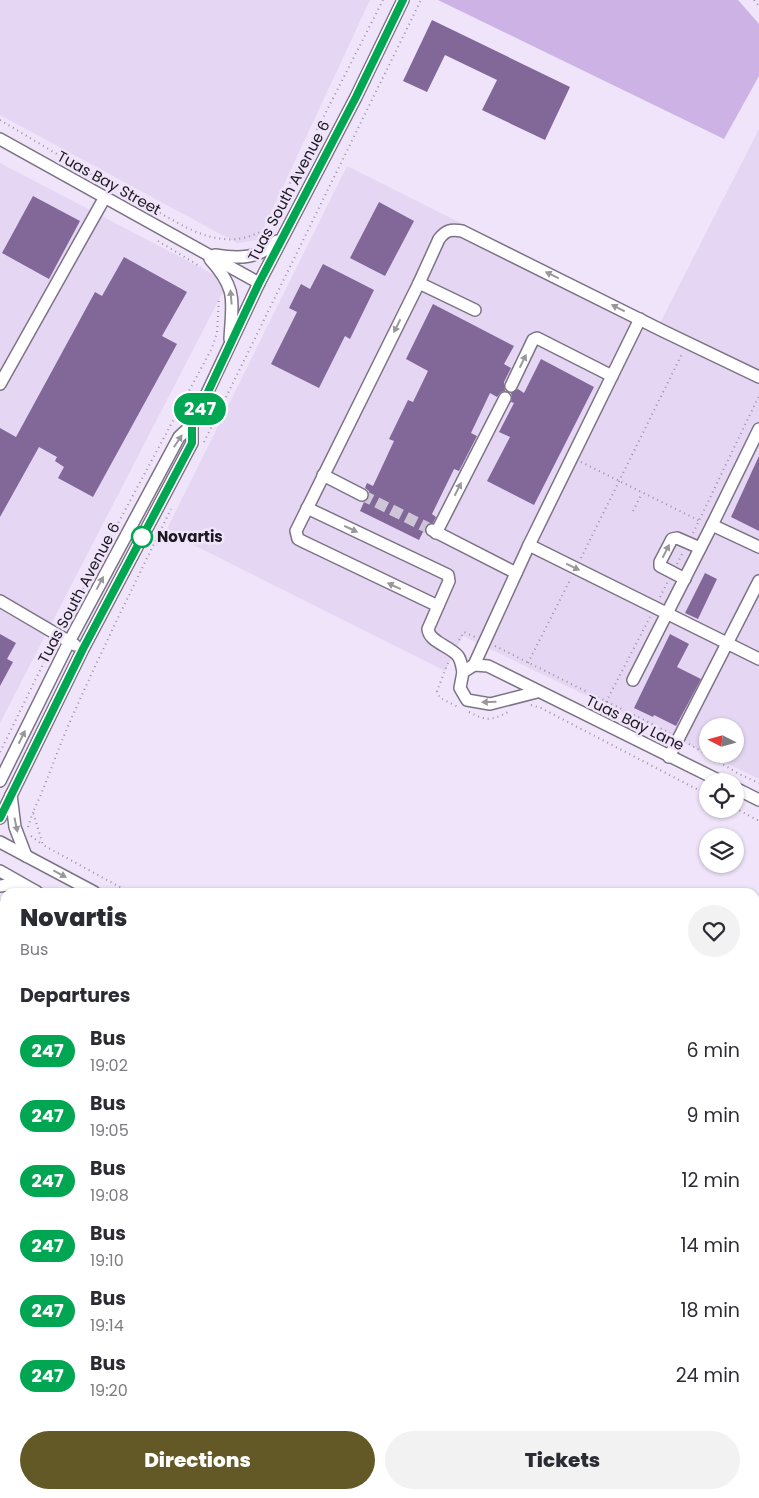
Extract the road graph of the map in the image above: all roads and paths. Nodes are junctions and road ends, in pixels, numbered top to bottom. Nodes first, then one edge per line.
1 (383, 0) edge
2 (403, 0) edge
3 (420, 0) edge
4 (754, 0) edge
5 (759, 6) edge
6 (0, 120) edge
7 (0, 139) edge
8 (105, 198) junction
9 (283, 235) junction
10 (157, 241) dead end
11 (204, 252) junction
12 (205, 271) dead end
13 (259, 283) junction
14 (419, 283) junction
15 (219, 294) dead end
16 (474, 310) dead end
17 (640, 319) junction
18 (687, 342) junction
19 (230, 346) junction
20 (612, 376) junction
21 (759, 376) edge
22 (0, 384) edge
23 (511, 386) dead end
24 (504, 398) dead end
25 (192, 426) junction
26 (759, 428) edge
27 (204, 443) dead end
28 (572, 458) junction
29 (323, 475) junction
30 (619, 481) junction
31 (642, 493) junction
32 (362, 495) tunnel mouth
33 (173, 505) dead end
34 (307, 508) junction
35 (633, 511) dead end
36 (700, 521) dead end
37 (712, 525) junction
38 (529, 545) junction
39 (759, 547) edge
40 (700, 548) junction
41 (576, 568) junction
42 (516, 573) junction
43 (685, 579) junction
44 (759, 581) edge
45 (0, 601) edge
46 (438, 606) junction
47 (667, 614) junction
48 (58, 635) junction
49 (484, 641) junction
50 (69, 642) junction
51 (728, 644) junction
52 (83, 649) junction
53 (454, 652) junction
54 (759, 659) edge
55 (528, 663) junction
56 (474, 665) junction
57 (463, 672) junction
58 (633, 680) dead end
59 (536, 692) junction
60 (528, 705) dead end
61 (458, 707) dead end
62 (466, 711) dead end
63 (508, 712) dead end
64 (679, 738) junction
65 (0, 752) edge
66 (669, 756) junction
67 (704, 773) edge
68 (0, 781) edge
69 (759, 784) edge
70 (699, 789) edge
71 (744, 792) edge
72 (11, 793) junction
73 (759, 800) edge
74 (33, 812) junction
75 (744, 813) edge
76 (0, 818) edge
77 (759, 821) edge
78 (0, 842) edge
79 (43, 845) junction
80 (26, 856) junction
81 (0, 871) edge
82 (20, 883) junction
83 (0, 886) edge
84 (29, 888) edge
85 (86, 888) edge
86 (122, 888) edge

1 - 6 path
2 - 9 street, Tuas South Avenue 6
3 - 27 path
4 - 5 path
7 - 8 street, Tuas Bay Street
8 - 11 street, Tuas Bay Street
8 - 22 street
9 - 11 street, Tuas Bay Street
9 - 13 street, Tuas South Avenue 6
10 - 12 path
11 - 13 street, Tuas Bay Street
19 -> 11 street, Tuas Bay Street
13 - 19 street, Tuas South Avenue 6
14 - 16 street
17 -> 14 street
14 -> 29 street
15 - 48 path
17 - 18 street
17 - 20 street
18 - 21 street
18 - 30 path
19 - 25 street, Tuas South Avenue 6
23 -> 20 street
20 - 28 street
42 -> 24 street
50 -> 25 street, Tuas South Avenue 6
25 - 52 street, Tuas South Avenue 6
26 - 37 street
28 - 30 path
28 - 38 street
29 - 32 street
29 - 34 street
30 - 31 path
30 - 41 path
31 - 35 path
31 - 36 path
33 - 74 path
34 -> 46 street
46 -> 34 street
37 - 39 street
37 - 40 street
38 -> 41 street
38 - 42 street
40 - 43 street
43 -> 40 street
41 - 47 street
41 - 55 path
42 - 49 street
43 - 47 street
44 - 51 street
45 - 48 street
46 - 53 street
47 - 51 street
47 - 58 street
48 - 50 street
48 - 65 path
49 - 53 path
49 - 55 path
49 - 56 street
50 - 52 street
68 -> 50 street, Tuas South Avenue 6
51 - 54 street
51 - 64 street
52 - 72 street, Tuas South Avenue 6
53 - 57 street
53 - 61 path
55 - 64 path
56 - 57 street
56 - 59 street, Tuas Bay Lane
59 -> 57 street
59 - 66 street, Tuas Bay Lane
60 - 70 path
62 - 63 path
64 - 66 street
64 - 69 path
66 - 67 street, Tuas Bay Lane
71 - 73 street
72 - 76 street, Tuas South Avenue 6
72 -> 80 street
74 - 79 path
74 - 79 path
75 - 77 path
78 - 80 street
79 - 86 path
80 -> 85 street
81 - 82 street
82 - 83 street
82 - 84 street

